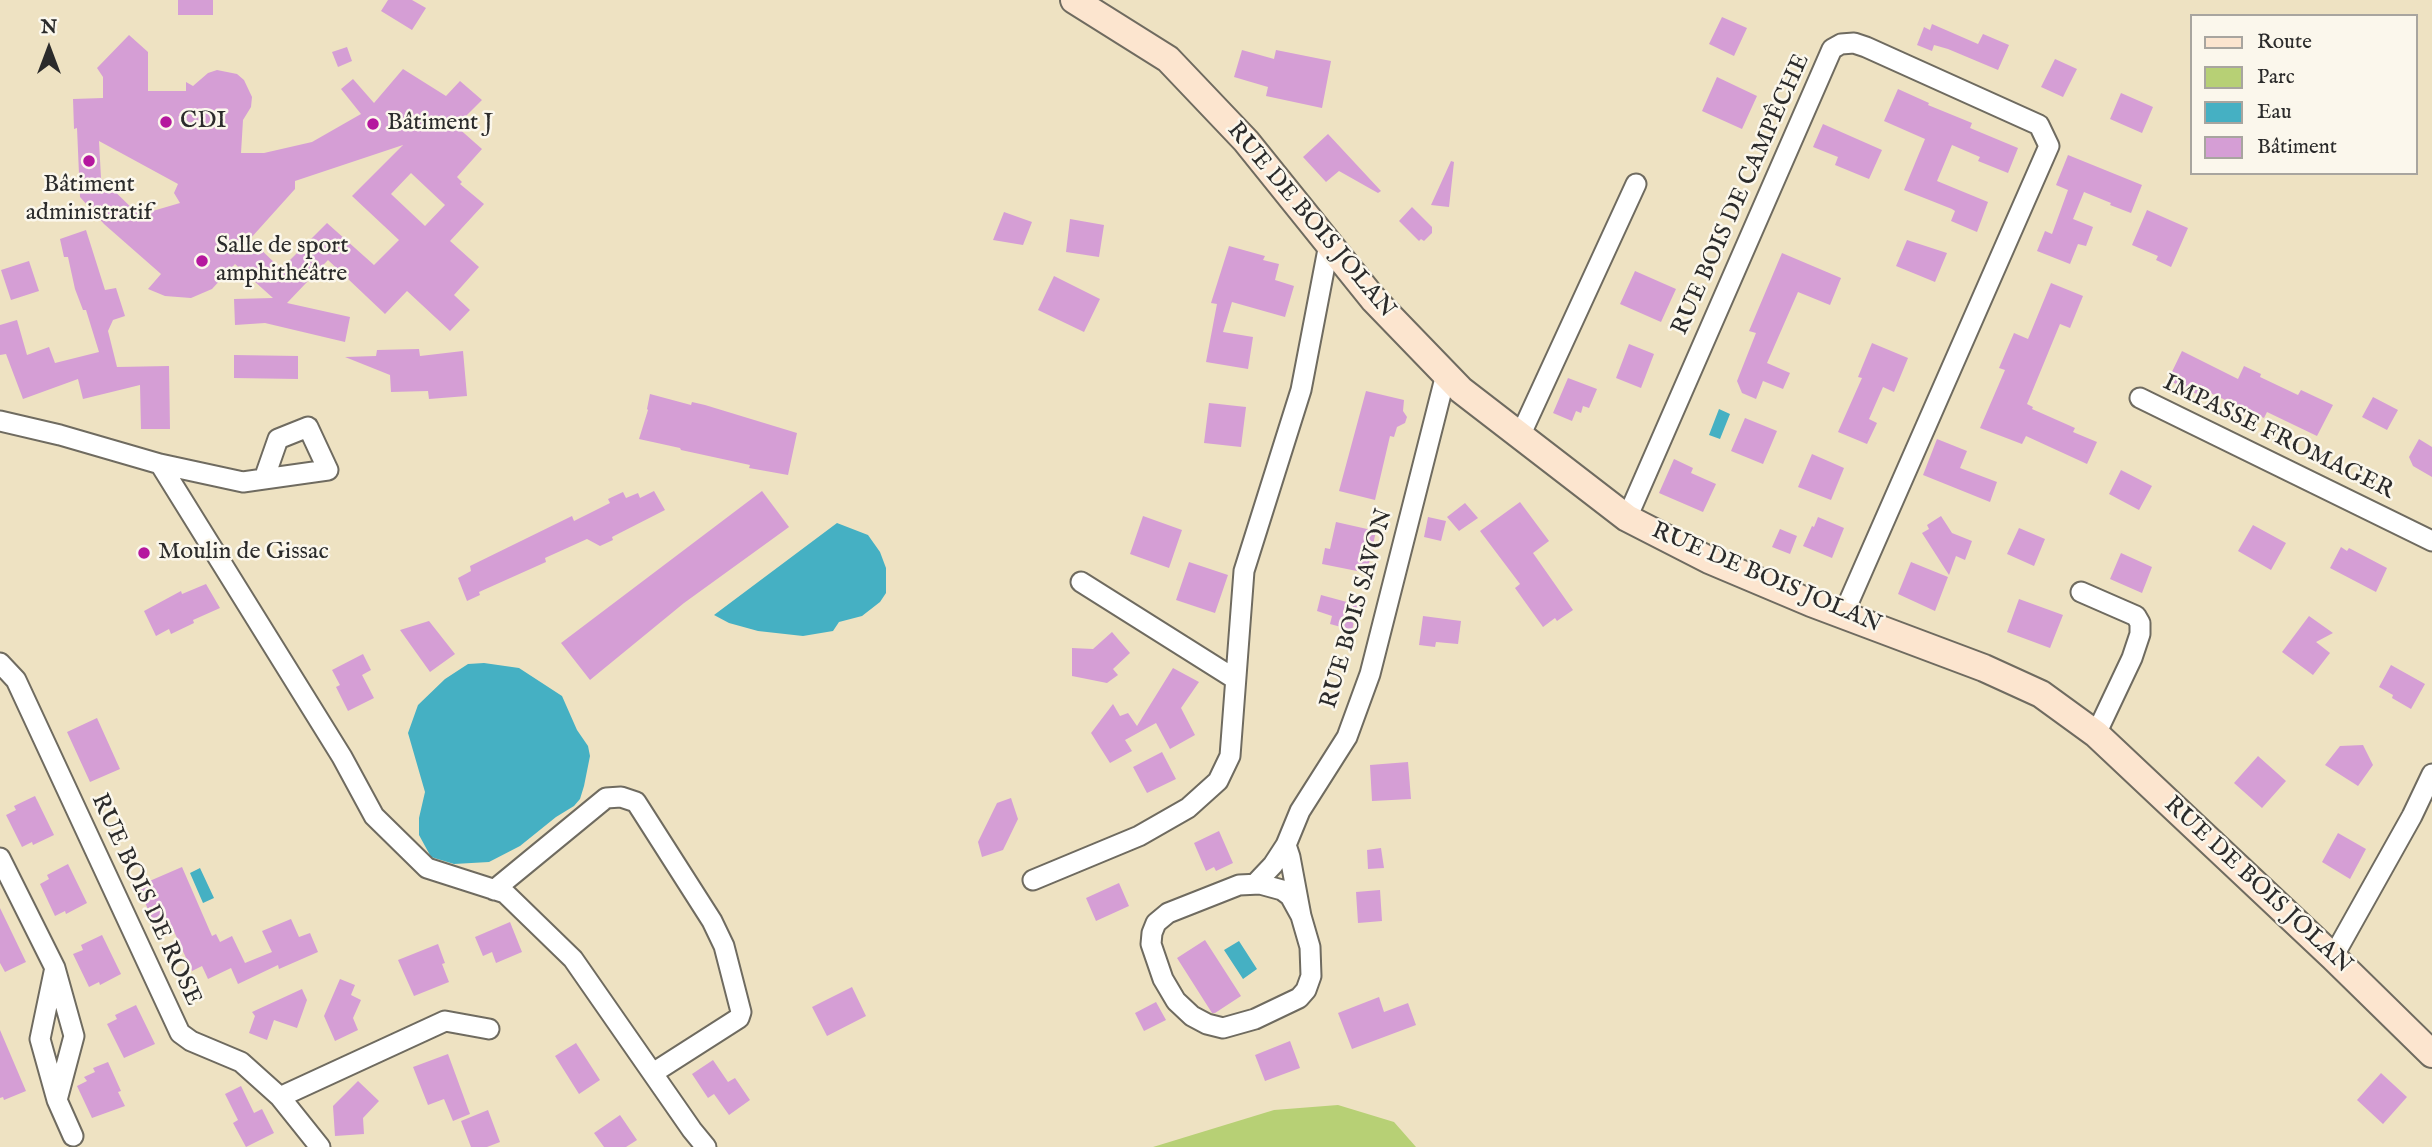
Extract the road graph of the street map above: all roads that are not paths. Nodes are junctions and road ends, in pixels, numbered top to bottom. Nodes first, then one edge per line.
1 (1074, 0) edge
2 (1636, 184) dead end
3 (1329, 244) junction
4 (1446, 374) junction
5 (2140, 398) dead end
6 (0, 421) edge
7 (1520, 436) junction
8 (160, 464) junction
9 (264, 479) dead end
10 (1627, 518) junction
11 (2432, 541) edge
12 (1081, 582) dead end
13 (2081, 592) dead end
14 (1843, 615) junction
15 (0, 663) edge
16 (1235, 679) junction
17 (2096, 734) junction
18 (2432, 774) edge
19 (1286, 845) junction
20 (0, 858) edge
21 (1033, 880) dead end
22 (1255, 884) junction
23 (494, 890) junction
24 (1301, 916) junction
25 (2333, 957) junction
26 (55, 968) junction
27 (489, 1030) dead end
28 (2432, 1054) edge
29 (653, 1073) junction
30 (280, 1097) junction
31 (57, 1100) junction
32 (73, 1136) dead end
33 (320, 1147) edge
34 (706, 1147) edge

1 - 3 street, RUE DE BOIS JOLAN
2 - 7 street
3 - 4 street, RUE DE BOIS JOLAN
3 - 16 street
4 - 7 street, RUE DE BOIS JOLAN
4 - 19 street, RUE BOIS SAVON
5 - 11 street, IMPASSE FROMAGER
6 - 8 street
7 - 10 street, RUE DE BOIS JOLAN
8 - 9 street
8 - 23 street
10 - 14 street, RUE DE BOIS JOLAN
10 - 14 street, RUE BOIS DE CAMPÊCHE
12 - 16 street
13 - 17 street
14 - 17 street, RUE DE BOIS JOLAN
15 - 30 street, RUE BOIS DE ROSE
16 - 21 street
17 - 25 street, RUE DE BOIS JOLAN
18 - 25 street
19 - 22 street, RUE BOIS SAVON
19 - 24 street
20 - 26 street
22 - 24 street
22 - 24 street
23 - 29 street
23 - 29 street
25 - 28 street, RUE DE BOIS JOLAN
26 - 31 street
26 - 31 street
27 - 30 street
29 - 34 street
30 - 33 street, RUE BOIS DE ROSE
31 - 32 street

